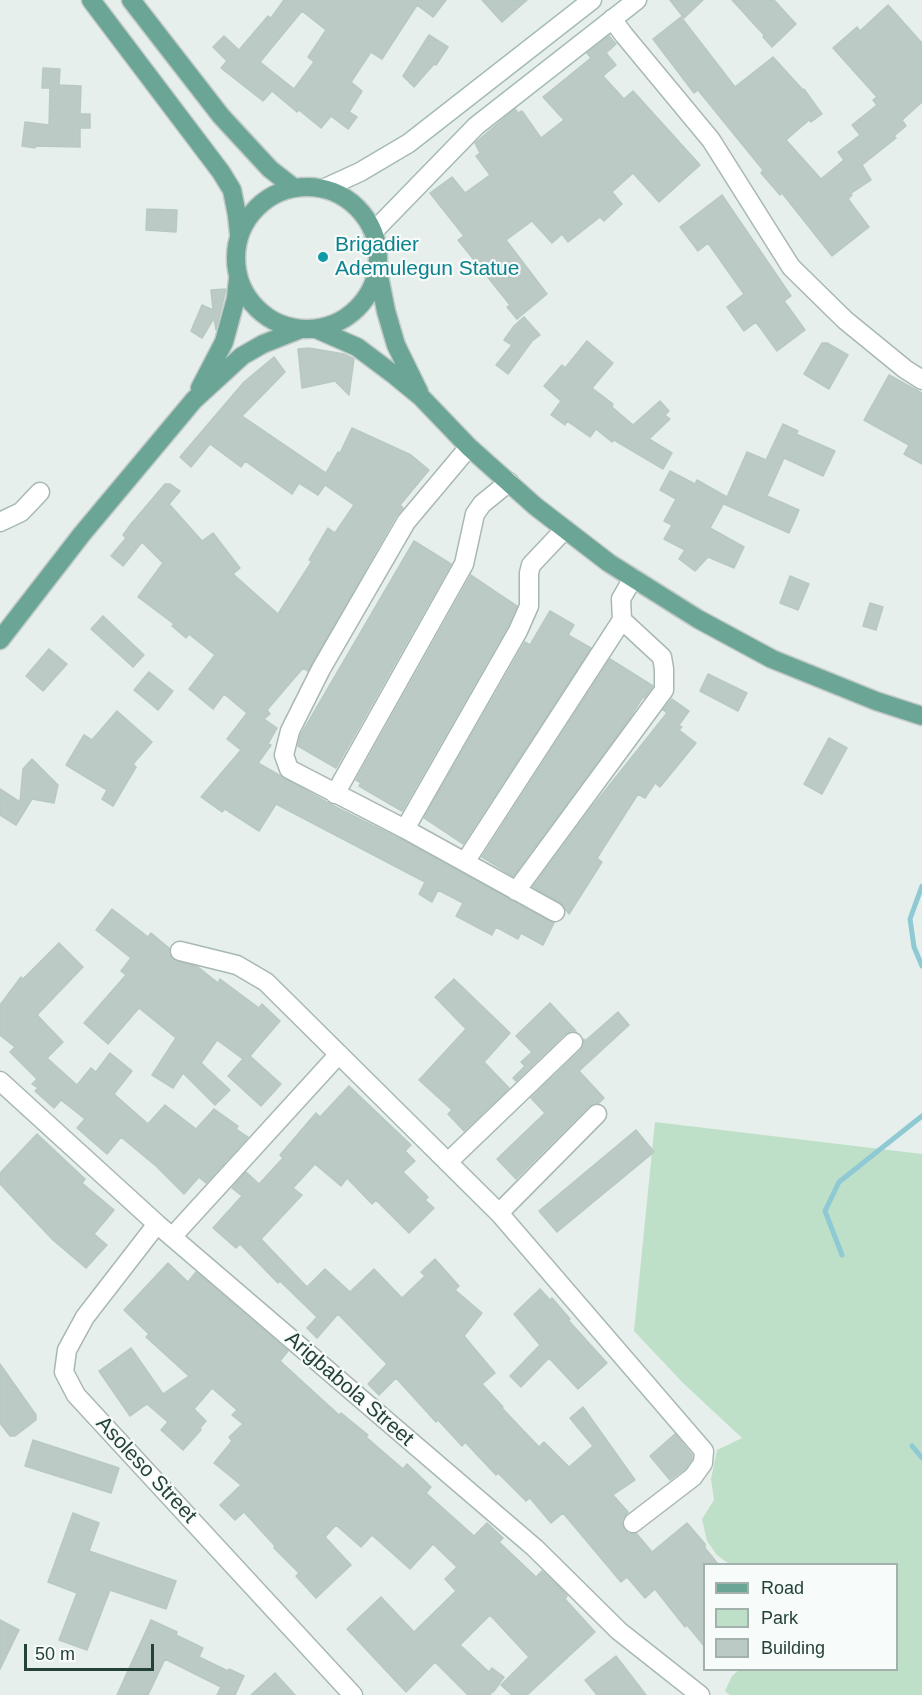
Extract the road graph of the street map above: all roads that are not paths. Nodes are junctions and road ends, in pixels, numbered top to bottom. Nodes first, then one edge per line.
1 (91, 0) edge
2 (131, 0) edge
3 (592, 0) edge
4 (637, 0) edge
5 (612, 19) junction
6 (293, 187) junction
7 (326, 188) junction
8 (373, 232) junction
9 (239, 234) junction
10 (377, 269) junction
11 (238, 278) junction
12 (309, 329) junction
13 (922, 380) edge
14 (421, 397) junction
15 (194, 400) junction
16 (469, 447) junction
17 (509, 482) junction
18 (40, 492) dead end
19 (0, 522) edge
20 (565, 529) junction
21 (633, 578) junction
22 (622, 620) junction
23 (0, 640) edge
24 (922, 716) edge
25 (335, 794) junction
26 (405, 829) junction
27 (465, 862) junction
28 (516, 891) junction
29 (555, 912) dead end
30 (180, 951) dead end
31 (573, 1042) dead end
32 (339, 1054) junction
33 (0, 1081) edge
34 (597, 1114) dead end
35 (448, 1162) junction
36 (500, 1213) junction
37 (156, 1224) junction
38 (172, 1238) junction
39 (633, 1523) dead end
40 (353, 1695) edge
41 (700, 1695) edge

1 - 9 main road
2 - 6 main road
3 - 7 street
4 - 5 street
5 - 8 street
5 - 13 street
6 - 7 main road
6 - 9 main road
7 - 8 main road
8 - 10 main road
9 - 11 main road
10 - 12 main road
10 - 14 main road
11 - 12 main road
11 - 15 main road
12 - 14 main road
12 - 15 main road
14 - 16 main road
15 - 23 main road
16 - 17 main road
16 - 25 street
17 - 20 main road
17 - 25 street
18 - 19 street
20 - 21 main road
20 - 26 street
21 - 22 street
21 - 24 main road
22 - 27 street
22 - 28 street
25 - 26 street
26 - 27 street
27 - 28 street
28 - 29 street
30 - 32 street
31 - 35 street
32 - 35 street
32 - 38 street
33 - 37 street, Arigbabola Street
34 - 36 street
35 - 36 street
36 - 39 street
37 - 38 street, Arigbabola Street
37 - 40 street, Asoleso Street
38 - 41 street, Arigbabola Street

